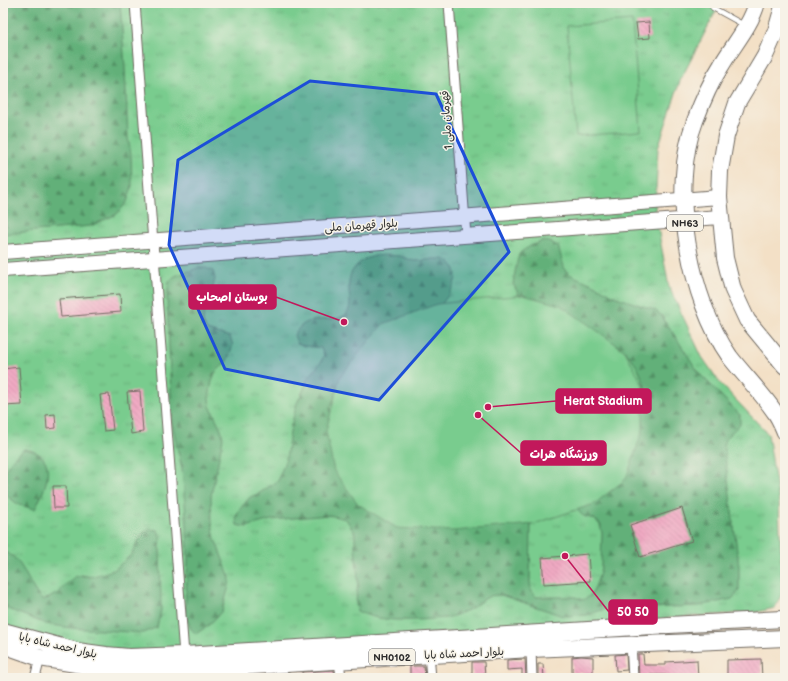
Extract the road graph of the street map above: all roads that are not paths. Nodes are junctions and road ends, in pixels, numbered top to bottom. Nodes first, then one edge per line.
1 (135, 3) edge
2 (449, 3) edge
3 (709, 3) edge
4 (757, 3) edge
5 (784, 3) edge
6 (747, 26) junction
7 (719, 197) junction
8 (684, 200) junction
9 (464, 217) junction
10 (720, 217) junction
11 (685, 220) junction
12 (466, 236) junction
13 (153, 240) junction
14 (3, 252) edge
15 (154, 259) junction
16 (3, 270) edge
17 (785, 366) edge
18 (785, 432) edge
19 (784, 617) edge
20 (3, 631) edge
21 (785, 638) edge
22 (631, 644) junction
23 (3, 645) edge
24 (531, 649) junction
25 (429, 654) junction
26 (40, 658) junction
27 (339, 660) junction
28 (185, 668) edge
29 (35, 678) edge
30 (341, 678) edge
31 (431, 678) edge
32 (532, 678) edge
33 (633, 678) edge

1 - 13 street
2 - 9 street, قهرمان ملی 1
3 - 6 lane
4 - 6 highway, NH63
5 - 7 highway
6 - 8 highway, NH63
7 - 8 main road, بلوار قهرمان ملی
7 - 10 highway
8 - 9 main road, بلوار قهرمان ملی
8 - 11 highway, NH63
9 - 12 street, قهرمان ملی 1
9 - 13 main road, بلوار قهرمان ملی
10 - 11 main road
10 - 17 highway
11 - 12 main road
11 - 18 highway, NH63
12 - 15 main road
13 - 14 main road, بلوار قهرمان ملی
13 - 15 street
15 - 16 main road
15 - 28 street
19 - 21 highway
19 - 28 highway, بلوار احمد شاه بابا / NH0102
20 - 28 highway, بلوار احمد شاه بابا / NH0102
21 - 22 highway, بلوار احمد شاه بابا / NH0102
22 - 24 highway, بلوار احمد شاه بابا / NH0102
22 - 33 street
23 - 26 highway, بلوار احمد شاه بابا / NH0102
24 - 25 highway, بلوار احمد شاه بابا / NH0102
24 - 32 street
25 - 27 highway, بلوار احمد شاه بابا / NH0102
25 - 31 street
26 - 28 highway, بلوار احمد شاه بابا / NH0102
26 - 29 street
27 - 28 highway, بلوار احمد شاه بابا / NH0102
27 - 30 street

